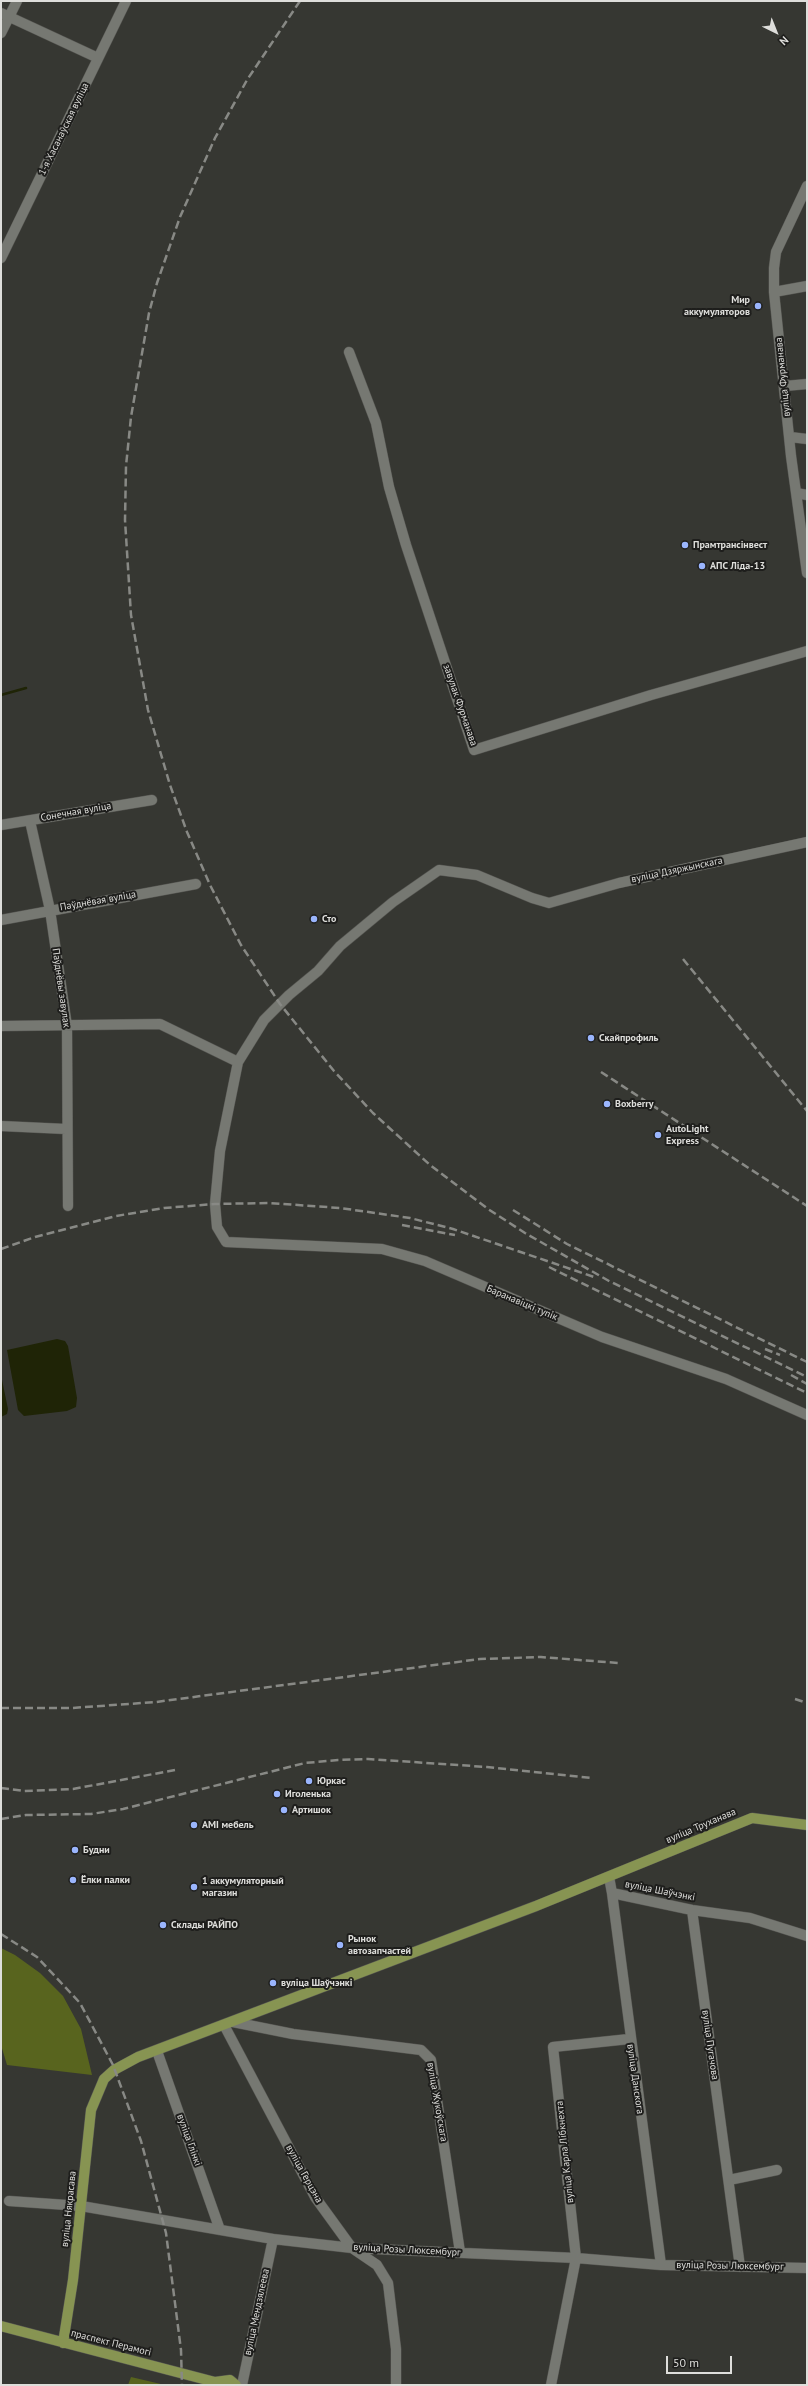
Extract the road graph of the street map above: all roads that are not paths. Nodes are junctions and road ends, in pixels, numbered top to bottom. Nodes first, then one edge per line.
1 (17, 1) edge
2 (126, 1) edge
3 (5, 15) edge
4 (1, 33) edge
5 (98, 58) junction
6 (807, 186) edge
7 (1, 258) edge
8 (807, 286) edge
9 (774, 292) junction
10 (349, 352) dead end
11 (807, 384) edge
12 (785, 386) junction
13 (790, 437) junction
14 (807, 439) edge
15 (796, 493) junction
16 (807, 495) edge
17 (807, 570) edge
18 (807, 573) edge
19 (807, 651) edge
20 (152, 800) dead end
21 (30, 821) junction
22 (1, 825) edge
23 (807, 842) edge
24 (196, 884) dead end
25 (50, 910) junction
26 (1, 920) edge
27 (1, 1026) edge
28 (67, 1026) junction
29 (238, 1062) junction
30 (1, 1126) edge
31 (66, 1129) junction
32 (68, 1206) dead end
33 (807, 1415) edge
34 (807, 1825) edge
35 (608, 1877) junction
36 (612, 1893) junction
37 (692, 1910) junction
38 (807, 1936) edge
39 (229, 2023) junction
40 (629, 2039) junction
41 (157, 2050) junction
42 (777, 2170) dead end
43 (729, 2180) junction
44 (9, 2201) dead end
45 (81, 2206) junction
46 (220, 2230) junction
47 (273, 2239) junction
48 (352, 2248) junction
49 (460, 2252) junction
50 (576, 2258) junction
51 (661, 2265) junction
52 (740, 2267) junction
53 (807, 2268) edge
54 (1, 2326) edge
55 (63, 2343) junction
56 (217, 2383) edge
57 (236, 2385) edge
58 (242, 2385) edge
59 (396, 2385) edge
60 (551, 2385) edge

1 - 3 street
2 - 5 street, 1-я Хасанаўская вуліца
3 - 4 street
3 - 5 street
5 - 7 street, 1-я Хасанаўская вуліца
6 - 9 street, вуліца Фурманава
8 - 9 street
9 - 12 street, вуліца Фурманава
10 - 19 street, завулак Фурманава
11 - 12 street
12 - 13 street, вуліца Фурманава
13 - 14 street
13 - 15 street, вуліца Фурманава
15 - 16 street
15 - 17 street, вуліца Фурманава
17 - 18 street, вуліца Фурманава
20 - 21 street, Сонечная вуліца
21 - 22 street, Сонечная вуліца
21 - 25 street, Паўднёвы завулак
23 - 29 street, вуліца Дзяржынскага
24 - 25 street, Паўднёвая вуліца
25 - 26 street, Паўднёвая вуліца
25 - 28 street, Паўднёвы завулак
27 - 28 street
28 - 29 street
28 - 31 street, Паўднёвы завулак
29 - 33 street, Баранавіцкі тупік
30 - 31 street
31 - 32 street, Паўднёвы завулак
34 - 35 main road, вуліца Труханава
35 - 36 street, вуліца Шаўчэнкі
35 - 39 main road
36 - 37 street, вуліца Шаўчэнкі
36 - 40 street, вуліца Данскога
37 - 38 street, вуліца Шаўчэнкі
37 - 43 street, вуліца Пугачова
39 - 41 main road
39 - 48 street, вуліца Герцэна
39 - 49 street, вуліца Жукоўскага
40 - 50 street, вуліца Карла Лібкнехта
40 - 51 street, вуліца Данскога
41 - 45 main road, вуліца Някрасава
41 - 46 street, вуліца Глінкі
42 - 43 street
43 - 52 street, вуліца Пугачова
44 - 45 street, вуліца Розы Люксембург
45 - 46 street, вуліца Розы Люксембург
45 - 55 main road, вуліца Някрасава
46 - 47 street, вуліца Розы Люксембург
47 - 48 street, вуліца Розы Люксембург
47 - 58 street, вуліца Мендзялеева
48 - 49 street, вуліца Розы Люксембург
48 - 59 street, вуліца Герцэна
49 - 50 street, вуліца Розы Люксембург
50 - 51 street, вуліца Розы Люксембург
50 - 60 street, вуліца Карла Лібкнехта
51 - 52 street, вуліца Розы Люксембург
52 - 53 street, вуліца Розы Люксембург
54 - 55 main road, праспект Перамогі
55 - 56 main road, праспект Перамогі
56 - 57 main road, праспект Перамогі

